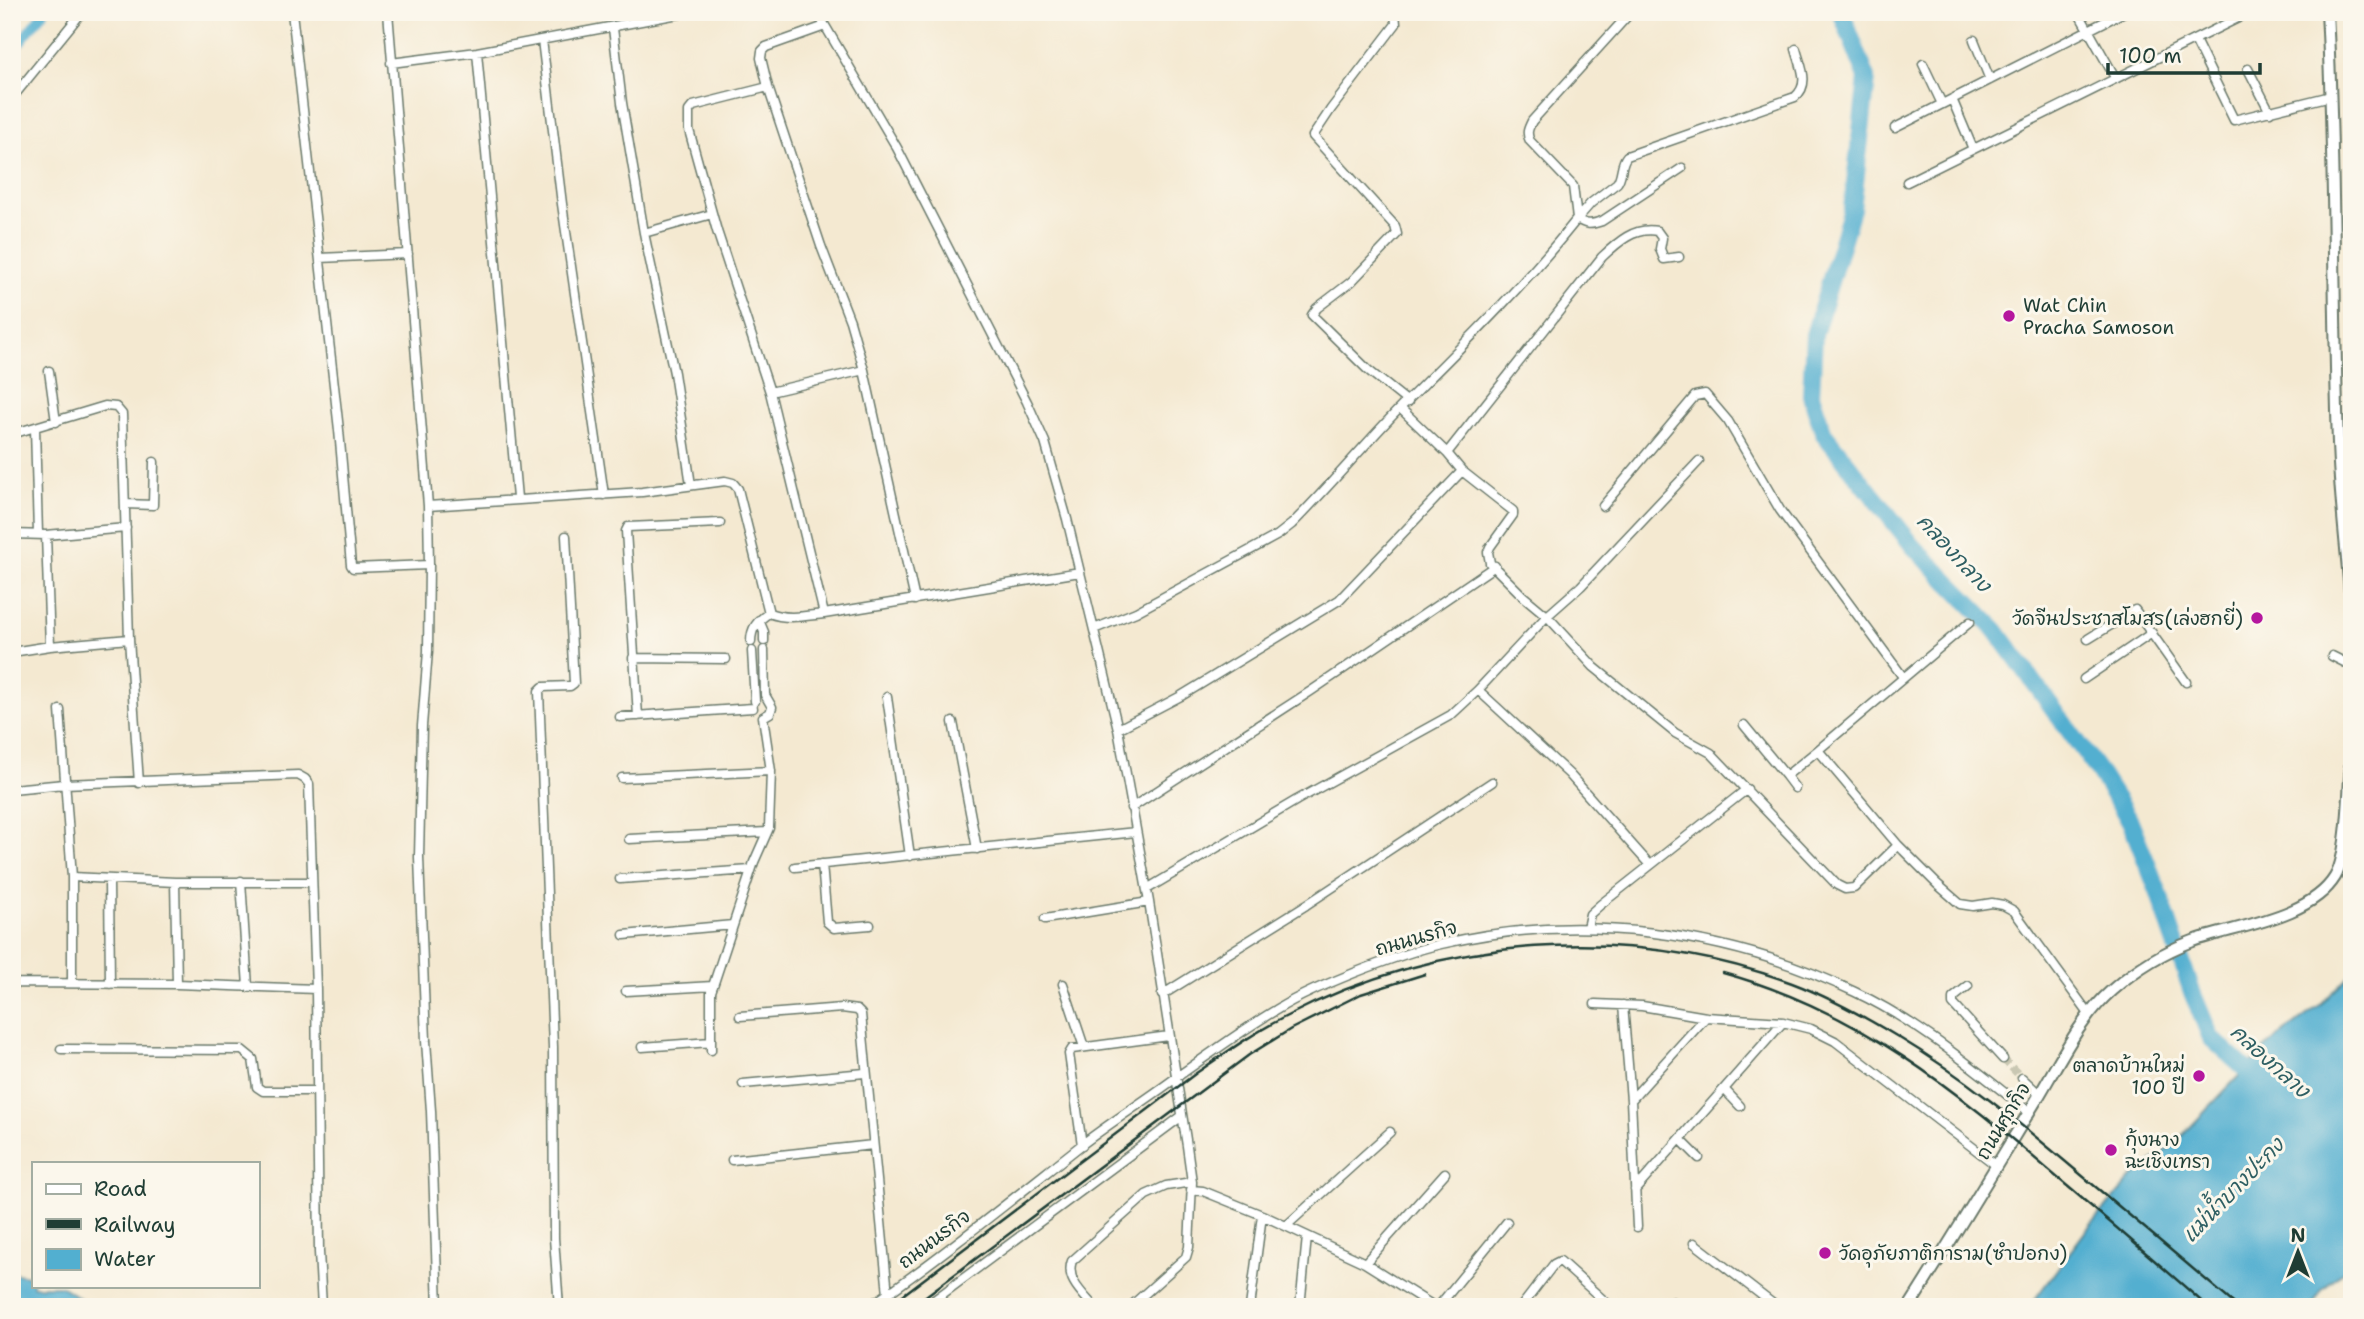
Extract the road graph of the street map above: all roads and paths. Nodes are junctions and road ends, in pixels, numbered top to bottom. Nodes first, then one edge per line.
1 (82, 12) edge
2 (292, 12) edge
3 (388, 12) edge
4 (689, 12) edge
5 (817, 12) edge
6 (1395, 12) edge
7 (1631, 12) edge
8 (2078, 12) edge
9 (2124, 12) edge
10 (2327, 12) edge
11 (2238, 18) dead end
12 (825, 26) junction
13 (613, 28) junction
14 (2088, 30) junction
15 (542, 40) junction
16 (1974, 40) dead end
17 (2195, 40) junction
18 (1796, 49) dead end
19 (477, 52) junction
20 (391, 63) junction
21 (1923, 64) dead end
22 (2248, 69) dead end
23 (2116, 79) junction
24 (1990, 80) junction
25 (768, 87) junction
26 (2332, 96) junction
27 (12, 98) edge
28 (1952, 99) junction
29 (1942, 104) junction
30 (2270, 112) junction
31 (1895, 128) dead end
32 (1973, 149) junction
33 (1682, 168) dead end
34 (1907, 182) dead end
35 (712, 214) junction
36 (1577, 219) junction
37 (644, 233) junction
38 (408, 254) junction
39 (1679, 257) dead end
40 (320, 258) junction
41 (864, 370) junction
42 (49, 371) dead end
43 (770, 392) junction
44 (1408, 402) junction
45 (1400, 408) junction
46 (56, 422) junction
47 (35, 428) junction
48 (12, 434) edge
49 (1447, 453) junction
50 (1699, 461) dead end
51 (154, 462) dead end
52 (1462, 471) junction
53 (691, 485) junction
54 (604, 495) junction
55 (517, 498) junction
56 (2346, 501) edge
57 (125, 504) junction
58 (428, 506) junction
59 (1603, 506) dead end
60 (720, 523) dead end
61 (127, 528) junction
62 (12, 534) edge
63 (42, 534) junction
64 (566, 536) dead end
65 (429, 565) junction
66 (1495, 566) junction
67 (1080, 572) junction
68 (2350, 575) edge
69 (915, 600) junction
70 (769, 613) junction
71 (824, 614) junction
72 (1547, 617) junction
73 (2352, 618) edge
74 (759, 620) junction
75 (1969, 621) dead end
76 (1094, 629) junction
77 (2152, 633) junction
78 (129, 639) junction
79 (2088, 639) dead end
80 (50, 646) junction
81 (12, 652) edge
82 (2332, 656) dead end
83 (633, 658) junction
84 (726, 659) dead end
85 (2352, 667) edge
86 (1903, 677) junction
87 (2084, 679) dead end
88 (2186, 682) dead end
89 (1478, 690) junction
90 (887, 697) dead end
91 (765, 698) junction
92 (754, 705) junction
93 (60, 710) dead end
94 (638, 716) junction
95 (764, 717) junction
96 (621, 718) dead end
97 (2352, 720) edge
98 (953, 722) dead end
99 (1744, 725) dead end
100 (1118, 729) junction
101 (1818, 750) junction
102 (771, 771) junction
103 (1786, 775) junction
104 (622, 778) dead end
105 (1492, 782) dead end
106 (139, 783) junction
107 (64, 784) junction
108 (1795, 788) dead end
109 (12, 789) edge
110 (1747, 789) junction
111 (1131, 808) junction
112 (767, 832) junction
113 (1136, 832) junction
114 (629, 839) dead end
115 (1898, 845) junction
116 (977, 849) junction
117 (911, 856) junction
118 (822, 864) junction
119 (1650, 865) junction
120 (795, 867) dead end
121 (751, 870) junction
122 (72, 877) junction
123 (620, 878) dead end
124 (109, 880) junction
125 (241, 881) junction
126 (175, 882) junction
127 (312, 882) junction
128 (1147, 889) junction
129 (1149, 902) junction
130 (1045, 919) dead end
131 (733, 925) junction
132 (870, 925) dead end
133 (1587, 929) junction
134 (624, 935) dead end
135 (12, 971) edge
136 (72, 982) junction
137 (12, 983) edge
138 (110, 984) junction
139 (177, 984) junction
140 (1063, 984) dead end
141 (713, 986) junction
142 (1968, 986) dead end
143 (248, 987) junction
144 (316, 989) junction
145 (626, 991) dead end
146 (12, 993) edge
147 (1162, 995) junction
148 (1595, 1004) dead end
149 (1623, 1005) junction
150 (2089, 1014) junction
151 (740, 1016) dead end
152 (1706, 1017) junction
153 (1783, 1022) junction
154 (1169, 1036) junction
155 (642, 1047) dead end
156 (1084, 1047) junction
157 (61, 1049) dead end
158 (2003, 1059) tunnel mouth
159 (865, 1073) junction
160 (1176, 1078) junction
161 (2022, 1079) tunnel mouth
162 (744, 1084) dead end
163 (1724, 1089) junction
164 (317, 1091) junction
165 (2039, 1095) junction
166 (1631, 1100) junction
167 (1740, 1106) dead end
168 (2029, 1111) junction
169 (1182, 1116) junction
170 (1390, 1132) dead end
171 (1680, 1139) junction
172 (873, 1145) junction
173 (1082, 1145) junction
174 (1699, 1158) dead end
175 (732, 1160) dead end
176 (1997, 1166) junction
177 (1446, 1173) dead end
178 (1191, 1186) junction
179 (1634, 1190) junction
180 (1262, 1215) junction
181 (1507, 1222) dead end
182 (1286, 1226) junction
183 (1637, 1227) dead end
184 (1307, 1237) junction
185 (1695, 1243) dead end
186 (1365, 1263) junction
187 (888, 1294) junction
188 (1301, 1306) edge
189 (322, 1307) edge
190 (438, 1307) edge
191 (559, 1307) edge
192 (869, 1307) edge
193 (925, 1307) edge
194 (1094, 1307) edge
195 (1130, 1307) edge
196 (1250, 1307) edge
197 (1436, 1307) edge
198 (1521, 1307) edge
199 (1611, 1307) edge
200 (1777, 1307) edge
201 (1909, 1307) edge

1 - 27 street
2 - 40 street
3 - 20 street
4 - 13 street
5 - 12 street
6 - 44 street
7 - 36 street
8 - 14 street
9 - 14 street
10 - 26 main road
11 - 17 street
12 - 25 street
12 - 67 street
13 - 15 street
13 - 37 street
14 - 23 street
14 - 24 street
15 - 19 street
15 - 54 street
16 - 24 street
17 - 23 street
17 - 30 street
18 - 36 street
19 - 20 street
19 - 55 street
20 - 38 street
21 - 29 street
22 - 30 street
23 - 32 street
24 - 28 street
25 - 35 street
25 - 41 street
26 - 30 street
26 - 56 main road
28 - 29 street
28 - 32 street
29 - 31 street
32 - 34 street
33 - 36 street
35 - 37 street
35 - 43 street
36 - 44 street
37 - 53 street
38 - 40 street
38 - 58 street
39 - 49 street
40 - 65 street
41 - 43 street
41 - 69 street
42 - 46 street
43 - 71 street
44 - 45 street
45 - 49 street
45 - 76 street
46 - 47 street
46 - 57 street
47 - 48 street
47 - 63 street
49 - 52 street
50 - 72 street
51 - 57 street
52 - 66 street
52 - 100 street
53 - 54 street
53 - 70 street
54 - 55 street
55 - 58 street
56 - 68 main road
57 - 61 street
58 - 65 street
59 - 86 street
60 - 83 street
61 - 63 street
61 - 78 street
62 - 63 street
63 - 80 street
64 - 191 street
65 - 190 street
66 - 72 street
66 - 111 street
67 - 69 street
67 - 76 street
68 - 73 main road
69 - 71 street
70 - 71 street
70 - 74 street
72 - 89 street
72 - 110 street
74 - 91 street
74 - 92 street
75 - 86 street
76 - 100 street
77 - 79 street
77 - 87 street
77 - 88 street
78 - 80 street
78 - 106 street
80 - 81 street
82 - 85 street
83 - 84 street
83 - 94 street
86 - 101 street
89 - 119 street
89 - 128 street
90 - 117 street
91 - 92 street
91 - 95 street
92 - 94 street
92 - 95 street
93 - 107 street
94 - 96 street
95 - 102 street
97 - 150 main road, ถนนศุภกิจ
98 - 116 street
99 - 103 street
100 - 111 street
101 - 103 street
101 - 115 street
102 - 104 street
102 - 112 street
103 - 108 street
105 - 147 street
106 - 107 street
106 - 127 street
107 - 109 street
107 - 122 street
110 - 115 street
110 - 119 street
111 - 113 street
112 - 114 street
112 - 121 street
113 - 116 street
113 - 128 street
115 - 150 street
116 - 117 street
117 - 118 street
118 - 120 street
118 - 132 street
119 - 133 street
121 - 123 street
121 - 131 street
122 - 124 street
122 - 136 street
124 - 126 street
124 - 138 street
125 - 126 street
125 - 127 street
125 - 143 street
126 - 139 street
127 - 144 street
128 - 129 street
129 - 130 street
129 - 147 street
131 - 134 street
131 - 141 street
133 - 160 street, ถนนนรกิจ
133 - 168 street, ถนนนรกิจ
135 - 137 street
136 - 137 street
136 - 138 street
137 - 146 street
138 - 139 street
139 - 143 street
140 - 156 street
141 - 145 street
141 - 155 street
142 - 158 street
143 - 144 street
144 - 164 street
147 - 154 street
148 - 149 street
149 - 152 street
149 - 166 street
150 - 165 main road, ถนนศุภกิจ
151 - 159 street
152 - 153 street
152 - 166 street
153 - 163 street
153 - 176 street
154 - 156 street
154 - 160 street
156 - 173 street
157 - 164 street
159 - 162 street
159 - 172 street
160 - 169 street
160 - 173 street, ถนนนรกิจ
161 - 165 street
163 - 167 street
163 - 171 street
164 - 189 street
165 - 168 main road, ถนนศุภกิจ
166 - 179 street
168 - 176 main road, ถนนศุภกิจ
169 - 178 street
169 - 193 street
170 - 182 street
171 - 174 street
171 - 179 street
172 - 175 street
172 - 187 street
173 - 187 street, ถนนนรกิจ
176 - 201 main road, ถนนศุภกิจ
177 - 186 street
178 - 180 street
178 - 194 street
178 - 195 street
179 - 183 street
180 - 182 street
180 - 196 street
181 - 197 street
182 - 184 street
184 - 186 street
184 - 188 street
185 - 200 street
186 - 197 street
187 - 192 street, ถนนนรกิจ
198 - 199 street

